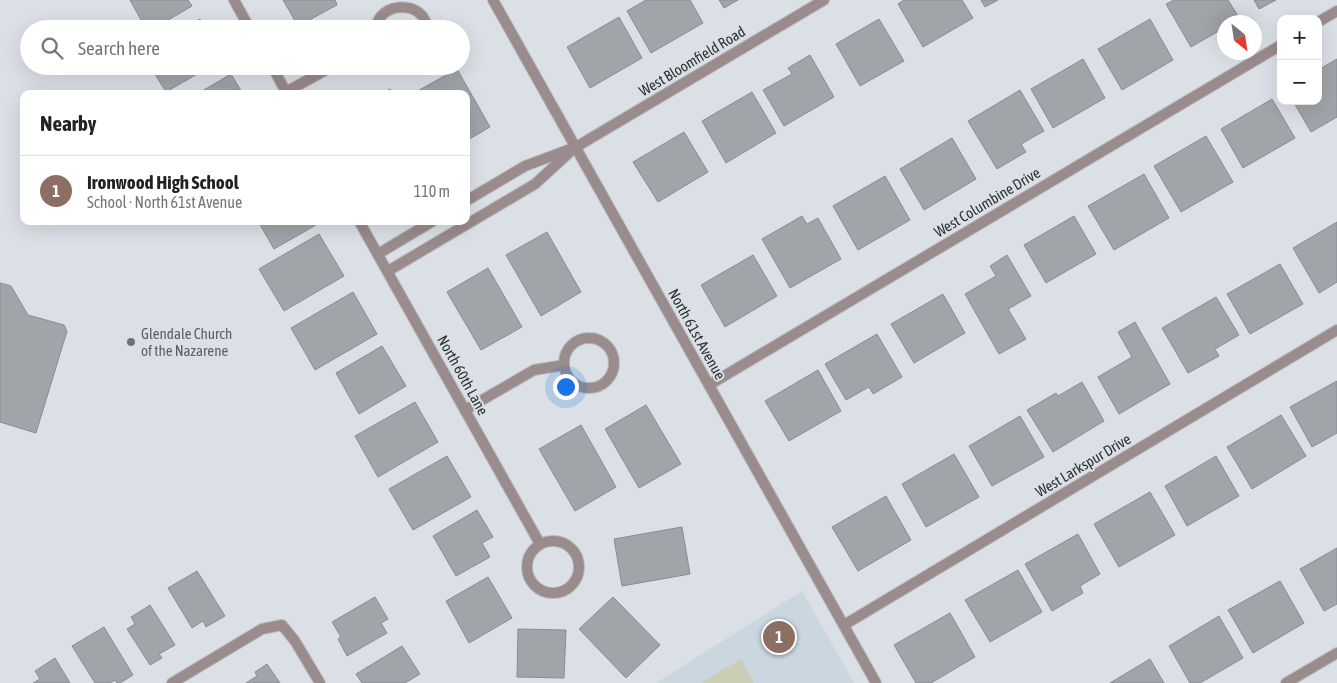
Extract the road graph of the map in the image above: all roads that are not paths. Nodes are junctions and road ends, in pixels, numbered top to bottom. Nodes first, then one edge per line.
1 (234, 0) edge
2 (493, 0) edge
3 (824, 0) edge
4 (1337, 11) edge
5 (245, 20) edge
6 (378, 20) edge
7 (426, 20) edge
8 (1322, 20) edge
9 (1277, 47) edge
10 (277, 75) edge
11 (317, 75) edge
12 (285, 90) edge
13 (292, 90) edge
14 (576, 147) junction
15 (470, 199) edge
16 (470, 222) edge
17 (362, 225) edge
18 (426, 225) edge
19 (466, 225) edge
20 (378, 254) junction
21 (388, 271) junction
22 (1337, 330) edge
23 (564, 365) junction
24 (709, 385) junction
25 (465, 410) junction
26 (540, 544) junction
27 (844, 625) junction
28 (1337, 653) edge
29 (172, 683) edge
30 (320, 683) edge
31 (876, 683) edge
32 (1286, 683) edge

1 - 5 street
2 - 14 street, North 61st Avenue
3 - 14 street, West Bloomfield Road
4 - 8 street
6 - 7 street
9 - 24 street, West Columbine Drive
10 - 12 street
11 - 13 street
14 - 15 street, West Bloomfield Road
14 - 16 street, West Bloomfield Road
14 - 24 street, North 61st Avenue
17 - 20 street, North 60th Lane
18 - 20 street
19 - 21 street, West Bloomfield Road
20 - 21 street, North 60th Lane
21 - 25 street, North 60th Lane
22 - 27 street, West Larkspur Drive
23 - 23 street
23 - 25 street
24 - 27 street, North 61st Avenue
25 - 26 street, North 60th Lane
26 - 26 street
27 - 31 street, North 61st Avenue
28 - 32 street
29 - 30 street

